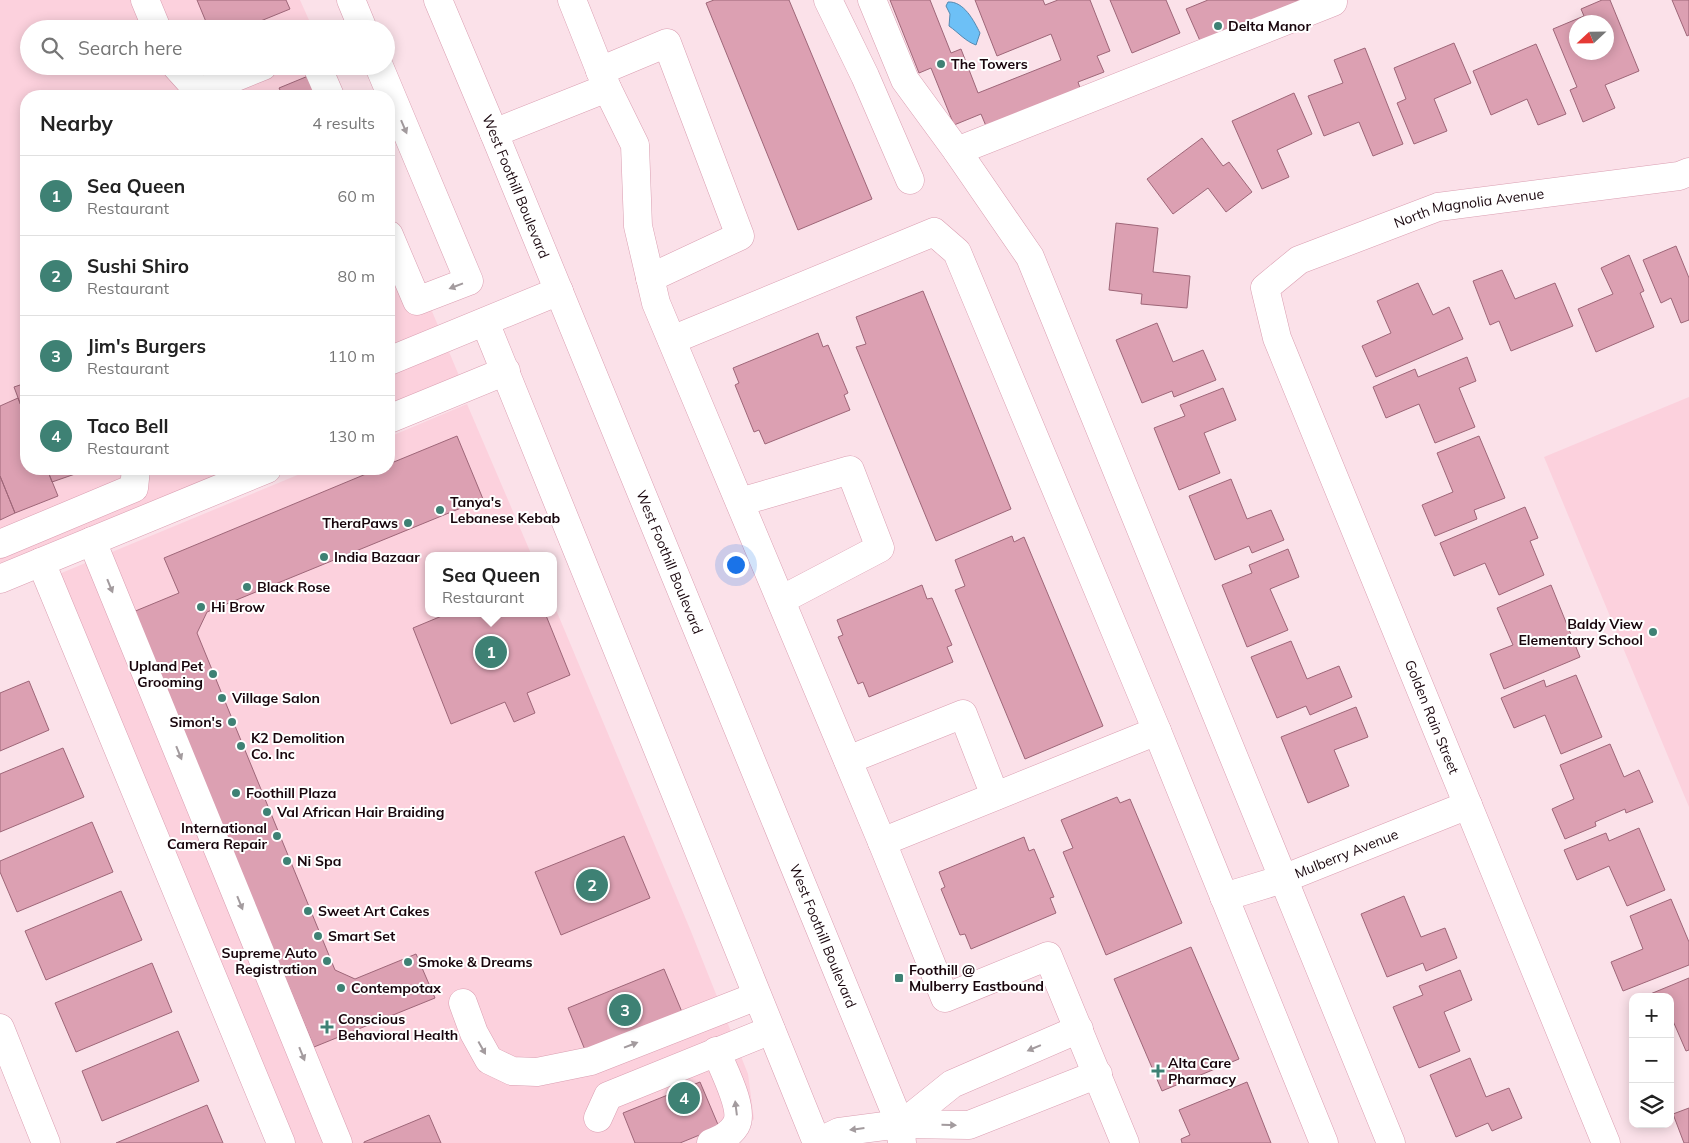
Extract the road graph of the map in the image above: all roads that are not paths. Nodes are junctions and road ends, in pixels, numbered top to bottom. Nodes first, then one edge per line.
1 (145, 0) edge
2 (351, 0) edge
3 (438, 0) edge
4 (572, 0) edge
5 (828, 0) edge
6 (872, 0) edge
7 (1332, 0) edge
8 (153, 20) edge
9 (358, 20) edge
10 (184, 75) edge
11 (243, 75) edge
12 (321, 75) edge
13 (383, 75) edge
14 (604, 80) junction
15 (197, 90) edge
16 (210, 90) edge
17 (327, 90) edge
18 (389, 90) edge
19 (395, 104) edge
20 (494, 133) junction
21 (957, 151) junction
22 (1689, 172) edge
23 (910, 180) dead end
24 (395, 249) edge
25 (650, 278) junction
26 (1265, 288) joint
27 (559, 291) junction
28 (485, 322) junction
29 (672, 340) junction
30 (395, 359) edge
31 (506, 371) junction
32 (395, 417) edge
33 (135, 475) edge
34 (253, 475) edge
35 (740, 502) junction
36 (92, 541) junction
37 (0, 544) edge
38 (41, 562) junction
39 (0, 579) edge
40 (782, 600) junction
41 (1157, 731) junction
42 (848, 760) junction
43 (995, 796) junction
44 (1468, 805) junction
45 (882, 842) junction
46 (1283, 879) junction
47 (1224, 897) junction
48 (757, 996) junction
49 (463, 1003) dead end
50 (0, 1028) edge
51 (1079, 1029) junction
52 (771, 1030) junction
53 (716, 1051) junction
54 (1098, 1074) junction
55 (598, 1118) dead end
56 (895, 1137) edge
57 (46, 1143) edge
58 (281, 1143) edge
59 (338, 1143) edge
60 (711, 1143) edge
61 (816, 1143) edge
62 (920, 1143) edge
63 (1125, 1143) edge
64 (1324, 1143) edge
65 (1391, 1143) edge
66 (1606, 1143) edge

1 - 8 street
2 - 9 street
3 - 20 street, West Foothill Boulevard
4 - 14 street
5 - 23 street
6 - 21 street
7 - 21 street
10 - 15 street
11 - 16 street
12 - 17 street
13 -> 18 street
14 - 20 street
14 - 25 street
14 - 25 street
19 -> 24 street
20 - 27 street, West Foothill Boulevard
21 - 46 street
22 - 26 street, North Magnolia Avenue
25 - 29 street
26 - 44 street, Golden Rain Street
27 - 28 street
27 - 56 street, West Foothill Boulevard
28 - 30 street
28 - 31 street
29 - 35 street
29 - 41 street
31 - 32 street
31 - 48 street
33 - 37 street
34 - 36 street
35 - 40 street
35 - 40 street
36 - 38 street
36 -> 59 street
38 - 39 street
38 - 58 street
40 - 42 street
41 - 43 street
41 - 47 street
42 - 43 street
42 - 45 street
43 - 45 street
44 - 46 street, Mulberry Avenue
44 - 66 street, Golden Rain Street
45 - 51 street
46 - 47 street, Mulberry Avenue
46 - 65 street
47 - 64 street
49 -> 48 street
48 - 52 street
50 - 57 street
51 - 54 street
51 -> 56 street
52 - 53 street
52 - 61 street
53 - 55 street
60 -> 53 street
56 -> 54 street
54 - 63 street
56 -> 61 street
56 - 62 street, West Foothill Boulevard

